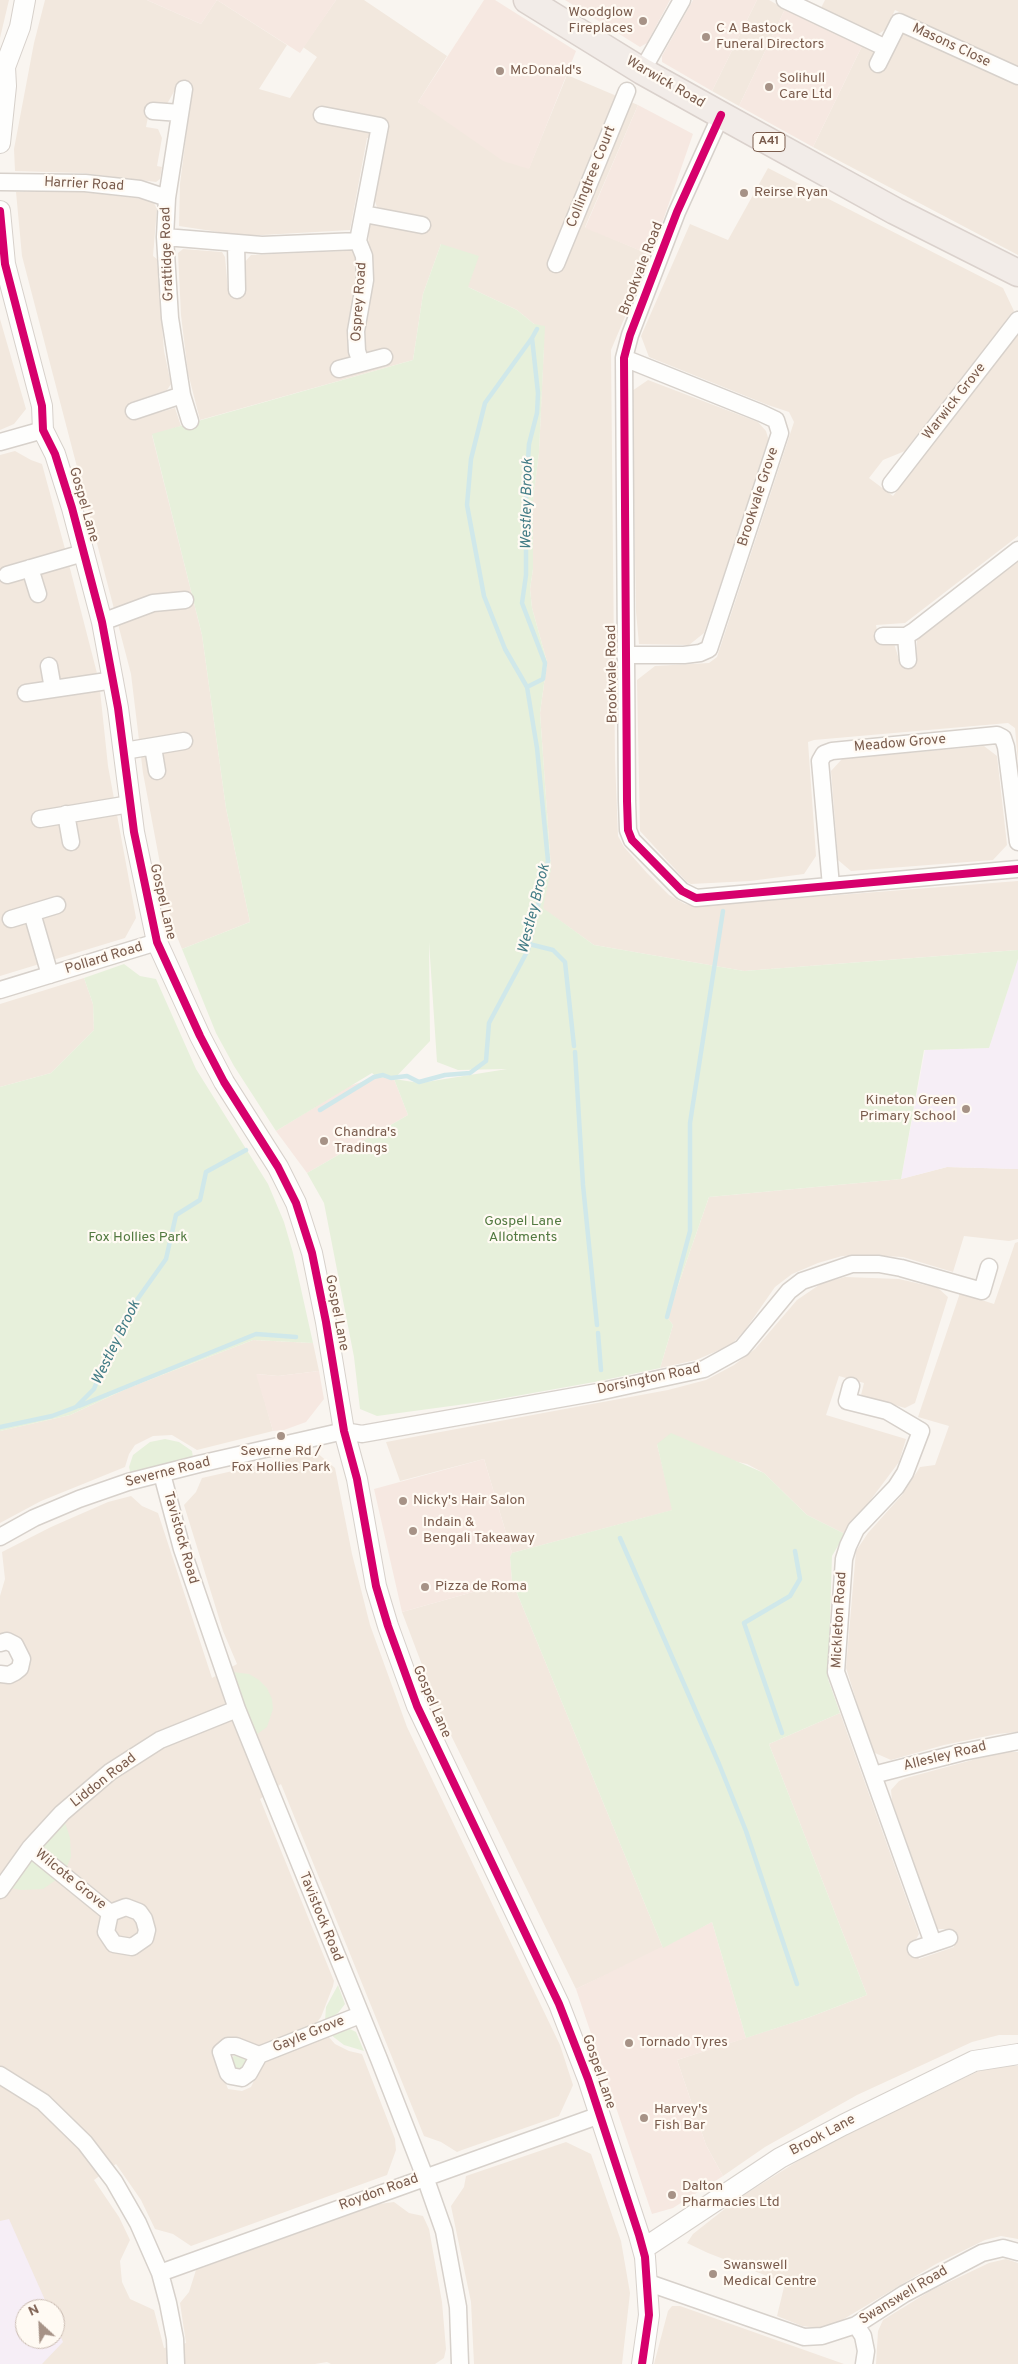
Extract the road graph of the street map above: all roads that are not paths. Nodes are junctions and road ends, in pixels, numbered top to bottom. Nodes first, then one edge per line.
1 (25, 0) edge
2 (527, 0) edge
3 (682, 0) edge
4 (785, 0) edge
5 (886, 48) junction
6 (878, 64) dead end
7 (3, 66) edge
8 (1018, 76) edge
9 (635, 81) junction
10 (184, 89) dead end
11 (153, 111) dead end
12 (180, 113) junction
13 (322, 115) dead end
14 (721, 115) junction
15 (0, 143) edge
16 (0, 182) edge
17 (167, 198) junction
18 (0, 211) edge
19 (364, 214) junction
20 (422, 224) dead end
21 (165, 237) junction
22 (358, 241) junction
23 (236, 244) junction
24 (556, 264) dead end
25 (3, 265) edge
26 (1018, 273) edge
27 (237, 290) dead end
28 (1018, 320) edge
29 (384, 357) dead end
30 (624, 358) junction
31 (362, 363) junction
32 (338, 369) dead end
33 (182, 395) junction
34 (134, 411) dead end
35 (190, 421) dead end
36 (43, 430) junction
37 (0, 442) edge
38 (891, 484) dead end
39 (1018, 550) edge
40 (83, 553) junction
41 (30, 568) junction
42 (7, 574) dead end
43 (38, 594) dead end
44 (185, 600) dead end
45 (102, 622) junction
46 (883, 636) dead end
47 (906, 636) junction
48 (625, 655) junction
49 (908, 660) dead end
50 (49, 666) dead end
51 (114, 680) junction
52 (53, 689) junction
53 (26, 693) dead end
54 (184, 741) dead end
55 (153, 747) junction
56 (124, 751) junction
57 (157, 771) dead end
58 (130, 804) junction
59 (66, 814) junction
60 (40, 819) dead end
61 (71, 842) dead end
62 (1018, 842) edge
63 (1018, 869) edge
64 (832, 886) junction
65 (57, 905) dead end
66 (32, 913) junction
67 (11, 920) dead end
68 (157, 942) junction
69 (50, 975) junction
70 (0, 990) edge
71 (989, 1267) dead end
72 (852, 1386) dead end
73 (344, 1431) junction
74 (162, 1474) junction
75 (0, 1537) edge
76 (0, 1643) edge
77 (0, 1674) edge
78 (237, 1710) junction
79 (1018, 1741) edge
80 (873, 1775) junction
81 (30, 1848) junction
82 (0, 1890) edge
83 (110, 1913) dead end
84 (916, 1949) dead end
85 (360, 2015) junction
86 (1018, 2054) edge
87 (259, 2055) dead end
88 (0, 2075) edge
89 (600, 2115) junction
90 (425, 2176) junction
91 (643, 2249) junction
92 (1018, 2252) edge
93 (160, 2273) junction
94 (646, 2282) junction
95 (856, 2325) junction
96 (176, 2364) edge
97 (460, 2364) edge
98 (642, 2364) edge
99 (864, 2364) edge

1 - 7 street
2 - 9 highway, Warwick Road / A41
3 - 9 street, Collingtree Court
4 - 5 street
5 - 6 street, Masons Close
5 - 8 street, Masons Close
7 - 15 street
9 - 14 highway, Warwick Road / A41
9 - 24 street, Collingtree Court
10 - 12 street, Grattidge Road
11 - 12 street
12 - 17 street, Grattidge Road
13 - 19 street, Osprey Road
14 - 26 highway, Warwick Road / A41
14 - 30 street, Brookvale Road
16 - 17 street, Harrier Road
17 - 21 street, Grattidge Road
18 - 25 street, Gospel Lane
19 - 20 street
19 - 22 street, Osprey Road
21 - 23 street
21 - 33 street, Grattidge Road
22 - 23 street
22 - 31 street, Osprey Road
23 - 27 street
25 - 36 street, Gospel Lane
28 - 38 street, Warwick Grove
29 - 31 street, Osprey Road
30 - 48 street, Brookvale Road
30 - 48 street, Brookvale Grove
31 - 32 street, Osprey Road
33 - 34 street
33 - 35 street, Grattidge Road
36 - 37 street
36 - 40 street, Gospel Lane
39 - 47 street
40 - 41 street, Gospel Lane
40 - 45 street, Gospel Lane
41 - 42 street, Gospel Lane
41 - 43 street
44 - 45 street
45 - 51 street, Gospel Lane
46 - 47 street
47 - 49 street
48 - 64 street, Brookvale Road
50 - 52 street
51 - 52 street
51 - 56 street, Gospel Lane
52 - 53 street
54 - 55 street
55 - 56 street
55 - 57 street
56 - 58 street, Gospel Lane
58 - 59 street
58 - 68 street, Gospel Lane
59 - 60 street
59 - 61 street
62 - 64 street, Meadow Grove
63 - 64 street, Brookvale Road
65 - 66 street
66 - 67 street
66 - 69 street, Pollard Road
68 - 69 street, Pollard Road
68 - 73 street, Gospel Lane
69 - 70 street, Pollard Road
71 - 73 street, Dorsington Road
72 - 80 street, Mickleton Road
73 - 74 street, Severne Road
73 - 89 street, Gospel Lane
74 - 75 street, Severne Road
74 - 78 street, Tavistock Road
76 - 77 street
78 - 81 street, Liddon Road
78 - 85 street, Tavistock Road
79 - 80 street, Allesley Road
80 - 84 street, Mickleton Road
81 - 82 street, Liddon Road
81 - 83 street, Wilcote Grove
85 - 87 street, Gayle Grove
85 - 90 street, Tavistock Road
86 - 91 street, Brook Lane
88 - 93 street
89 - 90 street, Roydon Road
89 - 91 street, Gospel Lane
90 - 93 street, Roydon Road
90 - 97 street, Tavistock Road
91 - 94 street, Gospel Lane
92 - 95 street, Swanswell Road
93 - 96 street
94 - 95 street, Swanswell Road
94 - 98 street, Gospel Lane
95 - 99 street

